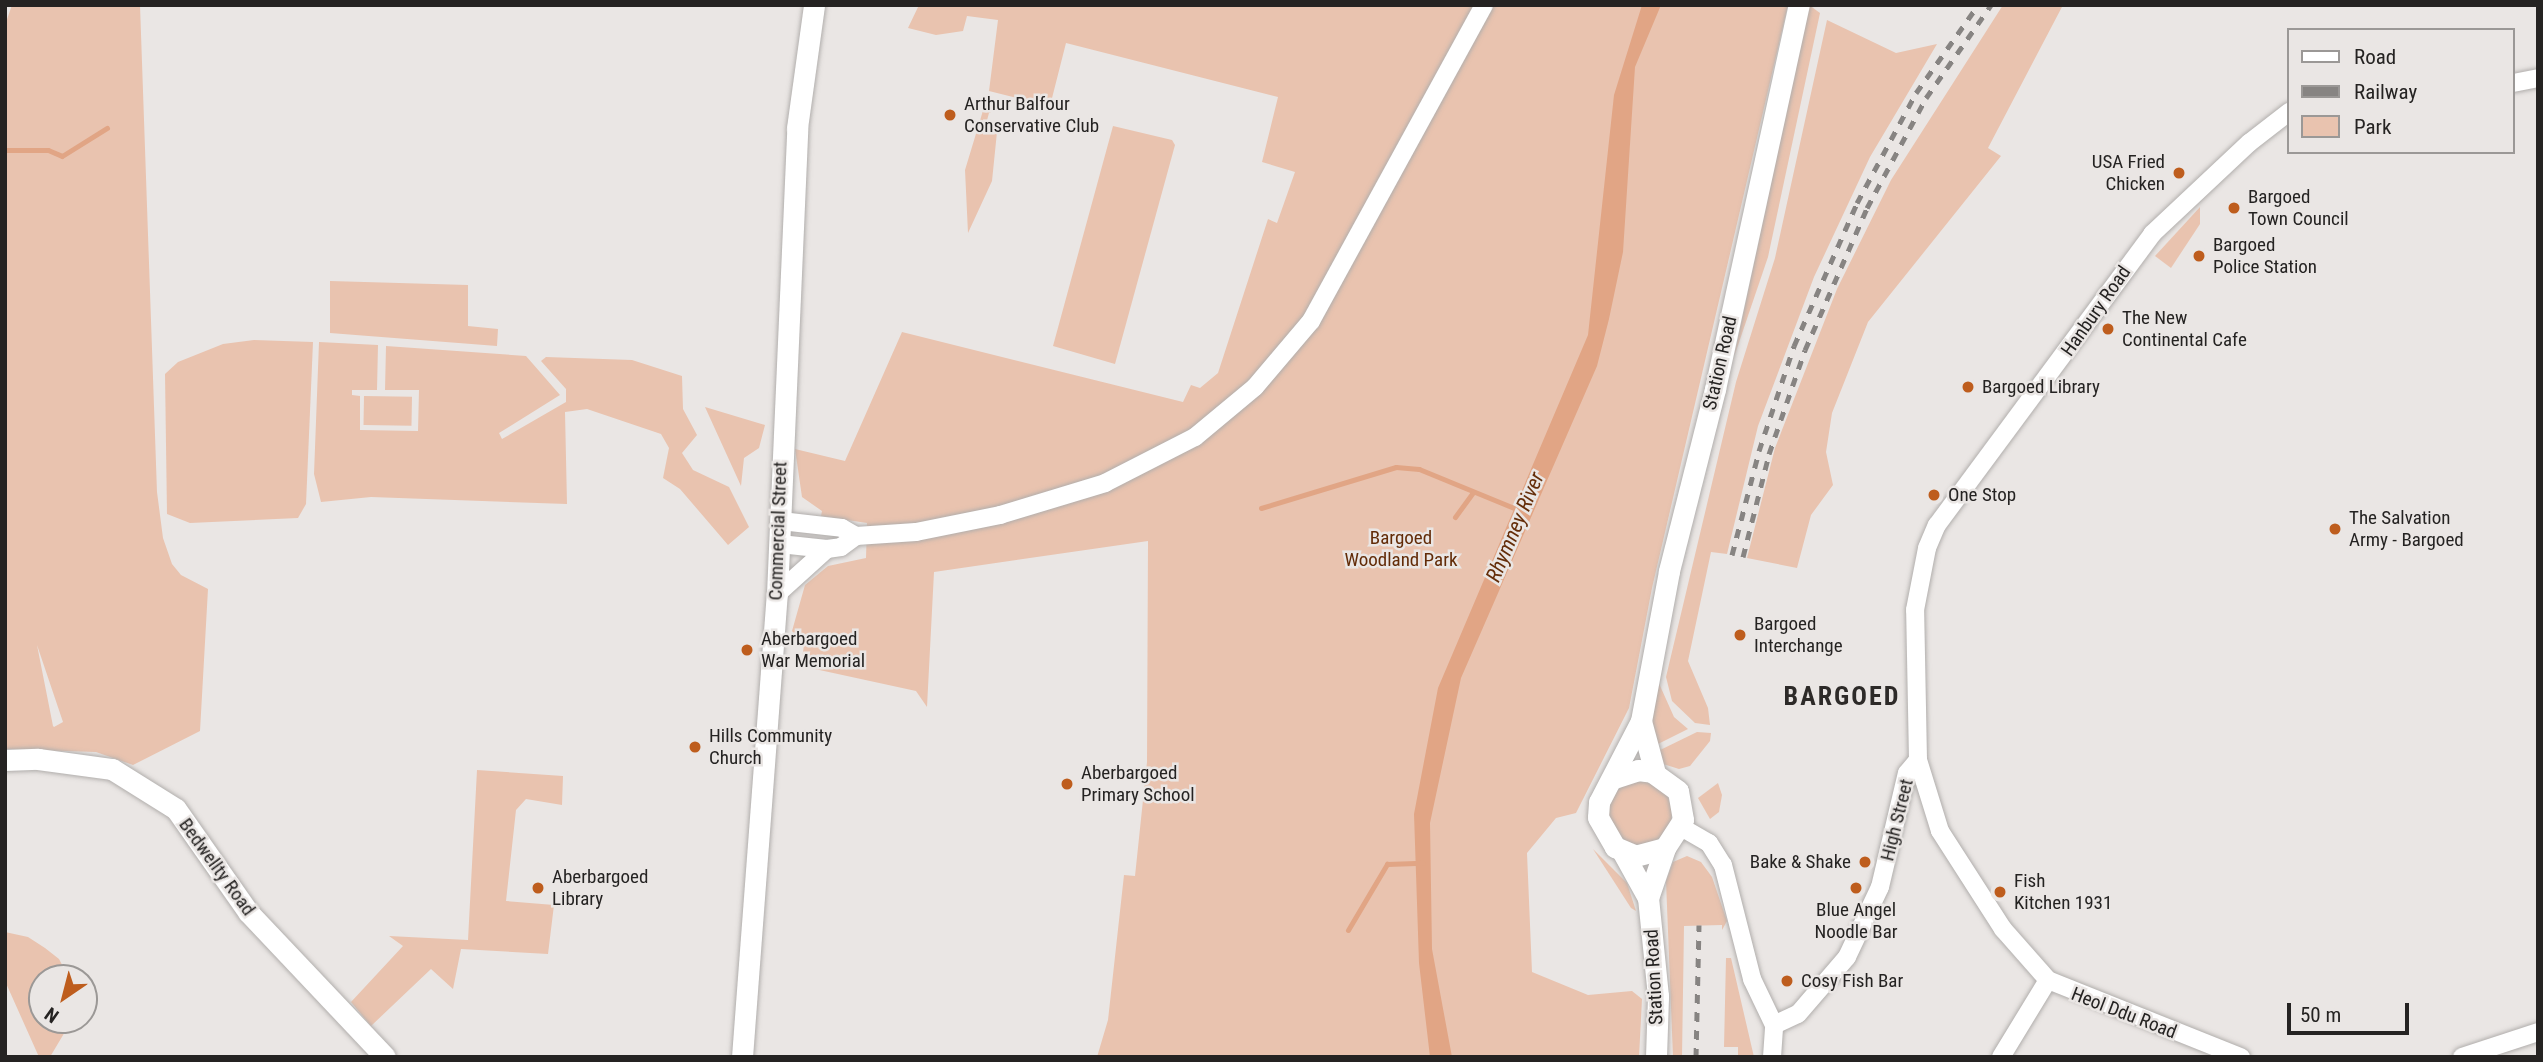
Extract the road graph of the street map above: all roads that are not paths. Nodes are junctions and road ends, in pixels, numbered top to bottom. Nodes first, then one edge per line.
1 (814, 5) edge
2 (1484, 5) edge
3 (1799, 5) edge
4 (2538, 78) edge
5 (2515, 83) edge
6 (2288, 113) edge
7 (781, 521) junction
8 (1931, 536) joint
9 (856, 537) junction
10 (780, 544) junction
11 (827, 549) junction
12 (777, 594) junction
13 (1641, 721) junction
14 (5, 760) edge
15 (1918, 760) junction
16 (1655, 773) junction
17 (1614, 778) junction
18 (1681, 827) junction
19 (1665, 848) junction
20 (1622, 851) junction
21 (1648, 898) junction
22 (2048, 981) junction
23 (1774, 1025) junction
24 (2538, 1032) edge
25 (385, 1057) edge
26 (742, 1057) edge
27 (1656, 1057) edge
28 (1772, 1057) edge
29 (2001, 1057) edge
30 (2241, 1057) edge
31 (2462, 1057) edge

1 - 7 main road, Commercial Street
2 - 9 street
3 - 13 main road, Station Road
4 - 5 street
6 - 8 street, Hanbury Road
7 - 9 street
7 - 10 main road, Commercial Street
8 - 15 street, High Street
9 - 11 street
10 - 11 street
10 - 12 main road, Commercial Street
11 - 12 street
12 - 26 main road, Commercial Street
13 - 16 main road, Station Road
13 - 17 main road, Station Road
14 - 25 main road, Bedwellty Road
15 - 22 street
15 - 23 street, High Street
16 - 17 main road
16 - 18 main road
17 - 20 main road, Station Road
18 - 19 main road, Station Road
18 - 23 street
19 - 20 main road
19 - 21 main road, Station Road
20 - 21 main road, Station Road
21 - 27 main road, Station Road
22 - 29 street
22 - 30 street, Heol Ddu Road
23 - 28 street
24 - 31 street

